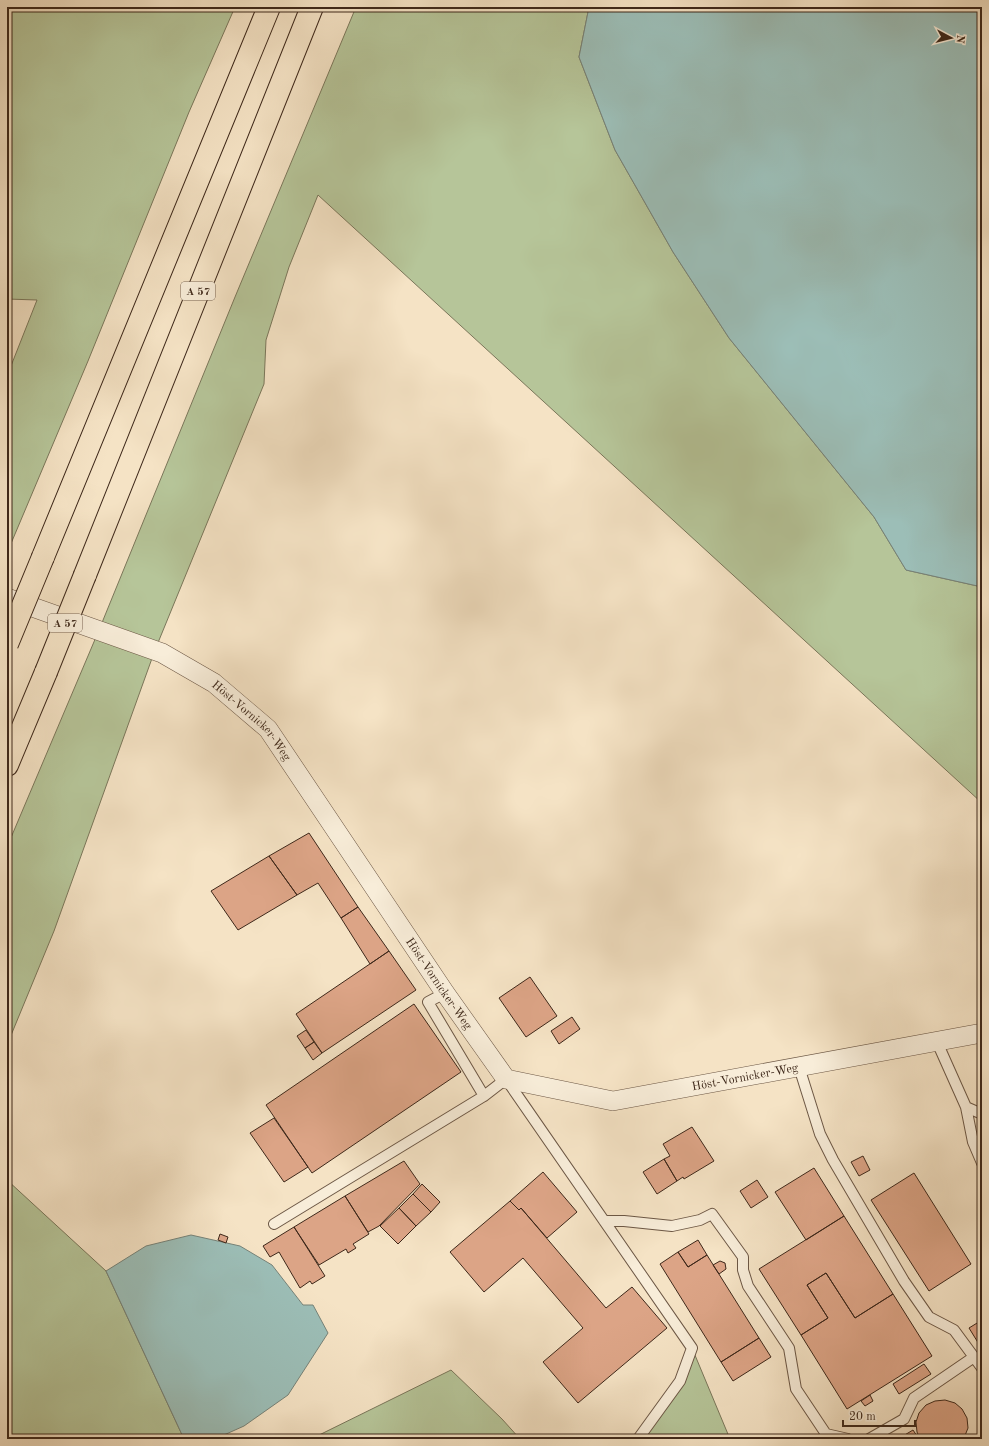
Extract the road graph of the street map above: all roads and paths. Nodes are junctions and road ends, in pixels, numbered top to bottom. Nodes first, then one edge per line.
1 (269, 7) edge
2 (312, 7) edge
3 (7, 598) edge
4 (7, 644) edge
5 (7, 765) edge
6 (445, 993) junction
7 (982, 1033) edge
8 (937, 1042) junction
9 (799, 1067) junction
10 (506, 1079) junction
11 (484, 1096) junction
12 (966, 1107) junction
13 (982, 1114) edge
14 (982, 1164) edge
15 (604, 1220) junction
16 (274, 1224) dead end
17 (974, 1357) junction
18 (982, 1368) edge
19 (638, 1439) edge
20 (848, 1439) edge
21 (869, 1439) edge

1 - 4 highway, bridge
2 - 5 highway, A 57, bridge
3 - 6 street, Höst-Vornicker-Weg
6 - 10 street, Höst-Vornicker-Weg
6 - 11 lane
7 - 8 street, Höst-Vornicker-Weg
8 - 9 street, Höst-Vornicker-Weg
8 - 12 lane
9 - 10 street, Höst-Vornicker-Weg
9 - 17 lane
10 - 11 lane
10 - 15 lane
11 - 16 lane
12 - 13 lane
12 - 14 lane
15 - 19 lane
15 - 20 lane
17 - 18 lane
17 - 21 lane

